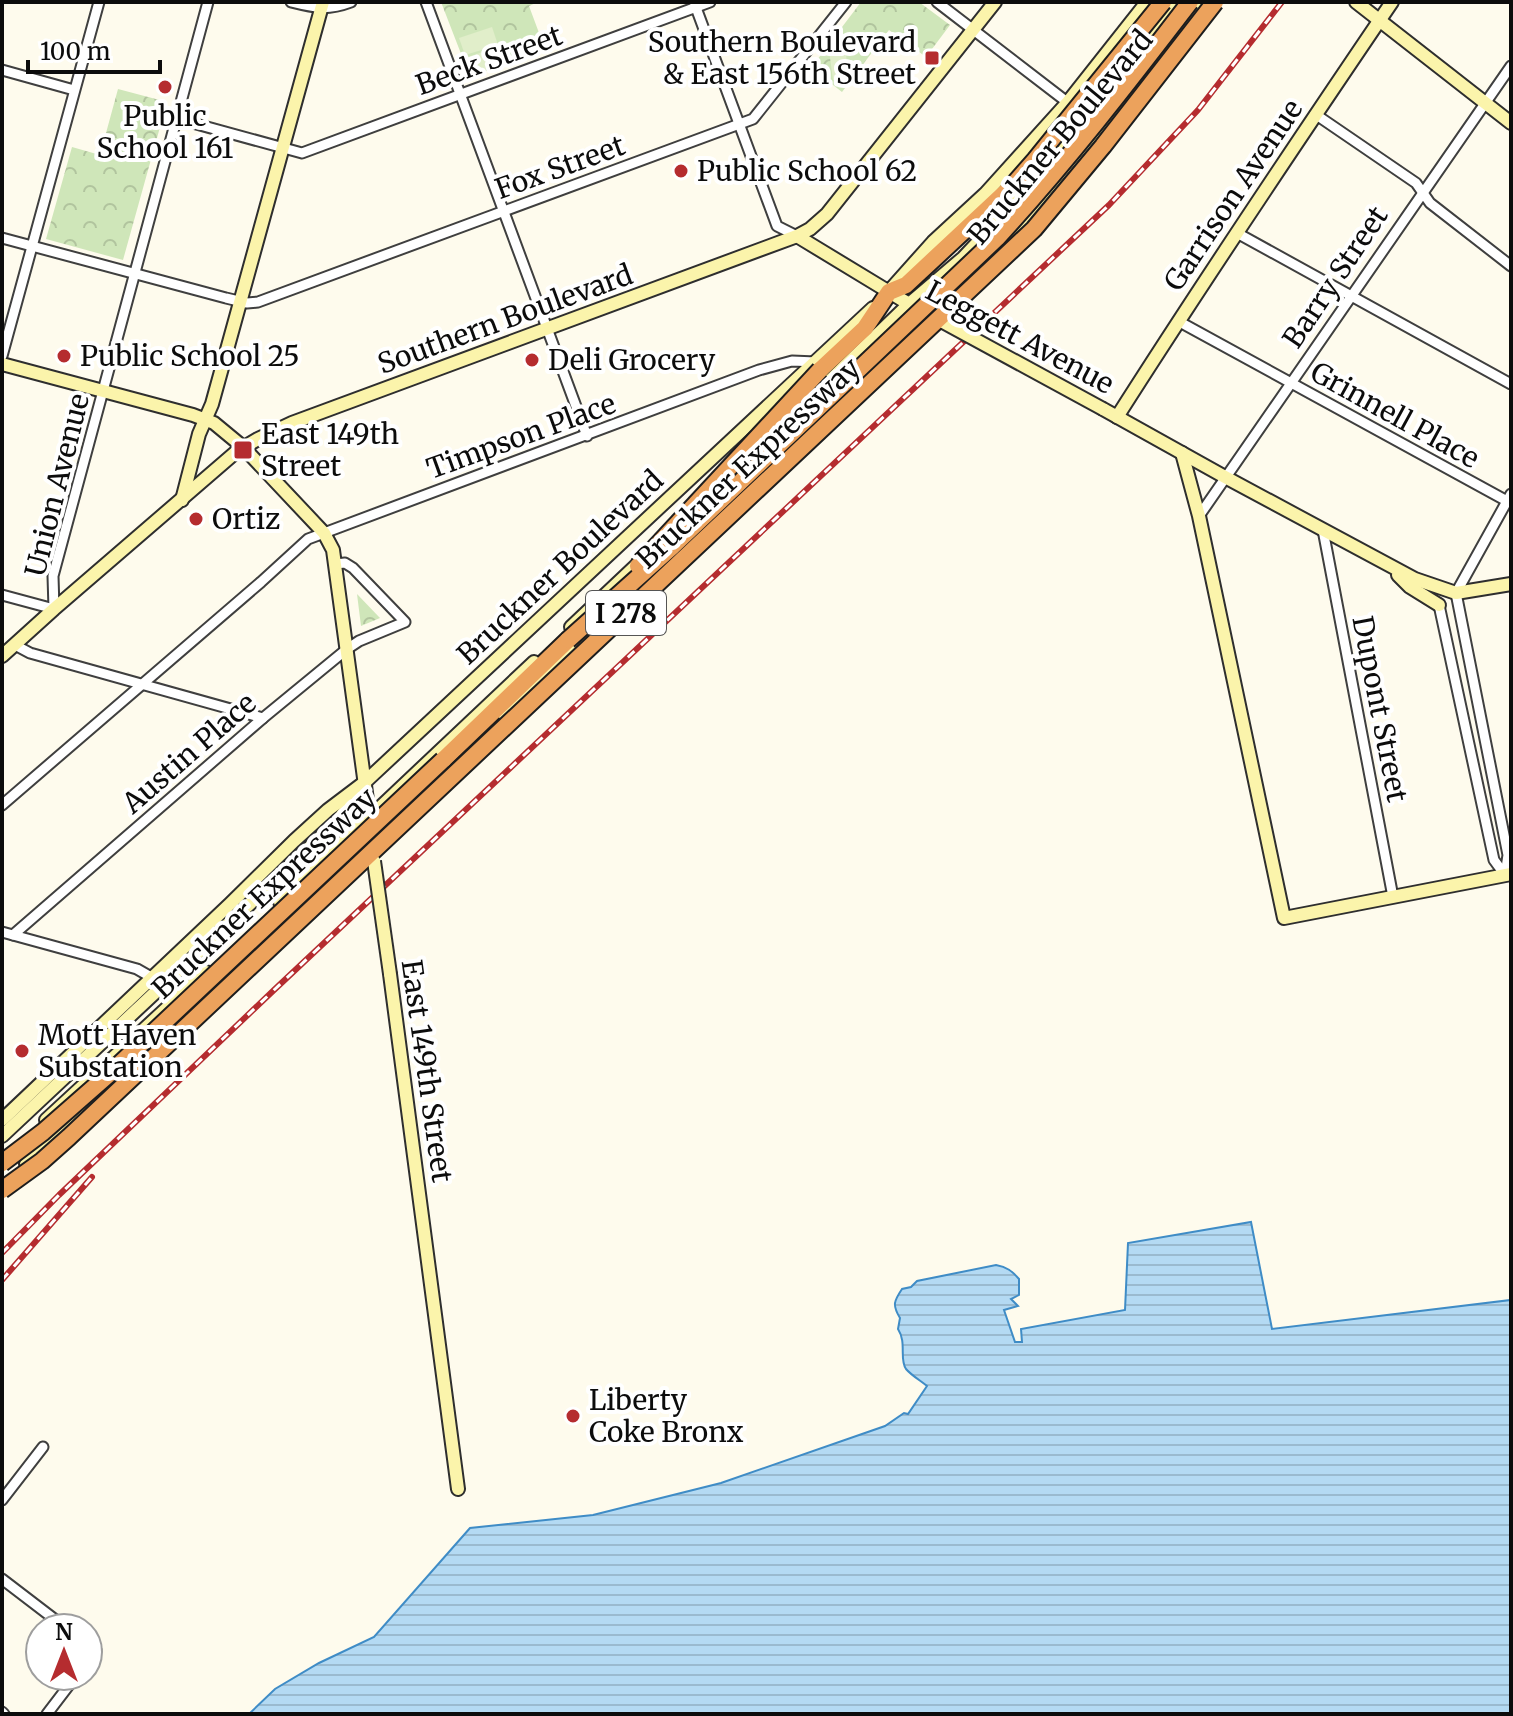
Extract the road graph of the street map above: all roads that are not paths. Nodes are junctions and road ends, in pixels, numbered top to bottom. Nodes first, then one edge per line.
1 (99, 2) edge
2 (208, 2) edge
3 (291, 2) edge
4 (351, 2) edge
5 (426, 2) edge
6 (710, 2) edge
7 (846, 2) edge
8 (937, 2) edge
9 (995, 2) edge
10 (1147, 2) edge
11 (1163, 2) edge
12 (1176, 2) edge
13 (1190, 2) edge
14 (1203, 2) edge
15 (1215, 2) edge
16 (1356, 2) edge
17 (1392, 2) edge
18 (695, 5) edge
19 (322, 6) edge
20 (1380, 20) junction
21 (973, 30) junction
22 (1511, 66) edge
23 (2, 70) edge
24 (74, 90) junction
25 (461, 95) junction
26 (1068, 102) junction
27 (1485, 103) junction
28 (1315, 114) junction
29 (1087, 117) junction
30 (178, 119) junction
31 (1511, 123) edge
32 (740, 125) junction
33 (1104, 130) junction
34 (283, 148) junction
35 (1422, 192) junction
36 (504, 211) junction
37 (1237, 233) junction
38 (797, 236) junction
39 (2, 238) edge
40 (33, 246) junction
41 (1511, 266) edge
42 (135, 274) junction
43 (889, 292) junction
44 (1351, 296) junction
45 (241, 302) junction
46 (909, 304) junction
47 (930, 315) junction
48 (1178, 321) junction
49 (547, 329) junction
50 (2, 356) edge
51 (2, 364) edge
52 (818, 366) junction
53 (1291, 384) junction
54 (1511, 384) edge
55 (102, 391) junction
56 (1117, 417) junction
57 (206, 419) junction
58 (587, 436) junction
59 (243, 447) junction
60 (1182, 453) junction
61 (1225, 477) junction
62 (1509, 498) edge
63 (182, 500) junction
64 (1199, 516) junction
65 (1323, 530) junction
66 (324, 533) junction
67 (335, 564) junction
68 (1387, 565) junction
69 (1511, 584) edge
70 (1456, 593) junction
71 (2, 595) edge
72 (1439, 605) joint
73 (54, 609) junction
74 (568, 640) junction
75 (15, 645) junction
76 (347, 649) junction
77 (2, 656) edge
78 (141, 684) junction
79 (263, 718) junction
80 (365, 782) junction
81 (4, 800) edge
82 (369, 818) junction
83 (371, 836) junction
84 (1508, 875) edge
85 (1393, 897) junction
86 (2, 932) edge
87 (13, 935) junction
88 (151, 977) junction
89 (160, 1038) junction
90 (100, 1069) junction
91 (2, 1120) edge
92 (2, 1136) edge
93 (2, 1162) edge
94 (2, 1184) edge
95 (2, 1190) edge
96 (43, 1447) dead end
97 (458, 1489) dead end
98 (2, 1500) edge
99 (2, 1579) edge
100 (45, 1612) edge
101 (64, 1692) edge
102 (47, 1714) edge

1 - 24 street
2 - 30 street, Union Avenue
3 - 19 street
4 - 19 street
5 - 25 street
6 - 18 street, Beck Street
7 - 32 street, Fox Street
8 - 21 street
9 - 21 main road, Southern Boulevard
10 - 26 main road, Bruckner Boulevard
11 - 43 highway, bridge
12 - 29 main road, Bruckner Boulevard
13 - 74 highway, Bruckner Expressway / I 278, bridge
14 - 33 main road, Bruckner Boulevard
15 - 95 highway, Bruckner Expressway / I 278, bridge
16 - 20 main road
17 - 20 main road, Garrison Avenue
18 - 25 street, Beck Street
18 - 32 street, Leggett Avenue
19 - 34 main road
20 - 27 main road
20 - 28 main road, Garrison Avenue
21 - 26 street
21 - 38 main road, Southern Boulevard
22 - 27 street, Barry Street
23 - 24 street
24 - 40 street
25 - 34 street, Beck Street
25 - 36 street
26 - 29 street
26 - 43 main road, Bruckner Boulevard
27 - 31 main road
27 - 35 street, Barry Street
28 - 35 street
28 - 37 main road, Garrison Avenue
29 - 33 street
29 - 46 main road, Bruckner Boulevard
30 - 34 street, Beck Street
30 - 42 street, Union Avenue
32 - 36 street, Fox Street
32 - 38 street, Leggett Avenue
33 - 47 main road, Bruckner Boulevard
34 - 45 main road
35 - 41 street
35 - 44 street, Barry Street
36 - 45 street, Fox Street
36 - 49 street
37 - 44 street
37 - 48 main road, Garrison Avenue
38 - 43 main road, Leggett Avenue
38 - 49 main road, Southern Boulevard
39 - 40 street
40 - 42 street
40 - 50 street
42 - 45 street
42 - 55 street, Union Avenue
43 - 46 main road, Leggett Avenue
43 - 52 highway
44 - 53 street, Barry Street
44 - 54 street
45 - 57 main road
46 - 47 main road, Leggett Avenue
46 - 82 main road, Bruckner Boulevard
47 - 56 main road, Leggett Avenue, bridge
47 - 83 main road, Bruckner Boulevard
48 - 53 street, Grinnell Place
48 - 56 main road, Garrison Avenue
49 - 58 street
49 - 59 main road, Southern Boulevard
51 - 55 main road, East 149th Street
52 - 58 street, Timpson Place
52 - 74 highway, bridge
52 - 80 main road, Bruckner Boulevard
53 - 61 street, Barry Street
53 - 62 street, Grinnell Place
55 - 57 main road, East 149th Street
55 - 73 street, Union Avenue
56 - 60 main road, Leggett Avenue
57 - 59 main road, East 149th Street
57 - 63 main road
58 - 66 street, Timpson Place
59 - 63 main road, Southern Boulevard
59 - 66 main road, East 149th Street
60 - 61 main road, Leggett Avenue
60 - 64 main road
61 - 64 street, Barry Street
61 - 65 main road, Leggett Avenue
62 - 70 street
63 - 73 main road, Southern Boulevard
64 - 85 main road
65 - 68 main road, Leggett Avenue
65 - 85 street, Dupont Street
66 - 67 main road, East 149th Street
66 - 78 street, Timpson Place
67 - 76 main road, East 149th Street
67 - 76 street, Austin Place
68 - 70 main road, Leggett Avenue
68 - 72 main road
69 - 70 main road
70 - 84 street
71 - 73 street
72 - 84 street
73 - 75 main road, Southern Boulevard
74 - 93 highway, Bruckner Expressway / I 278, bridge
75 - 77 main road, Southern Boulevard
75 - 78 street
76 - 79 street, Austin Place
76 - 80 main road, East 149th Street
78 - 79 street
78 - 81 street, Timpson Place
79 - 87 street, Austin Place
80 - 82 main road, East 149th Street
80 - 88 main road, Bruckner Boulevard
80 - 92 main road, Bruckner Boulevard
82 - 83 main road, East 149th Street
82 - 90 main road, Bruckner Boulevard
83 - 89 main road, Bruckner Boulevard
83 - 97 main road, East 149th Street, bridge
84 - 85 main road
86 - 87 street
87 - 88 street
88 - 91 main road, Bruckner Boulevard
89 - 90 main road
89 - 94 main road, Bruckner Boulevard
90 - 93 main road, Bruckner Boulevard
96 - 98 street
99 - 100 street
101 - 102 street

